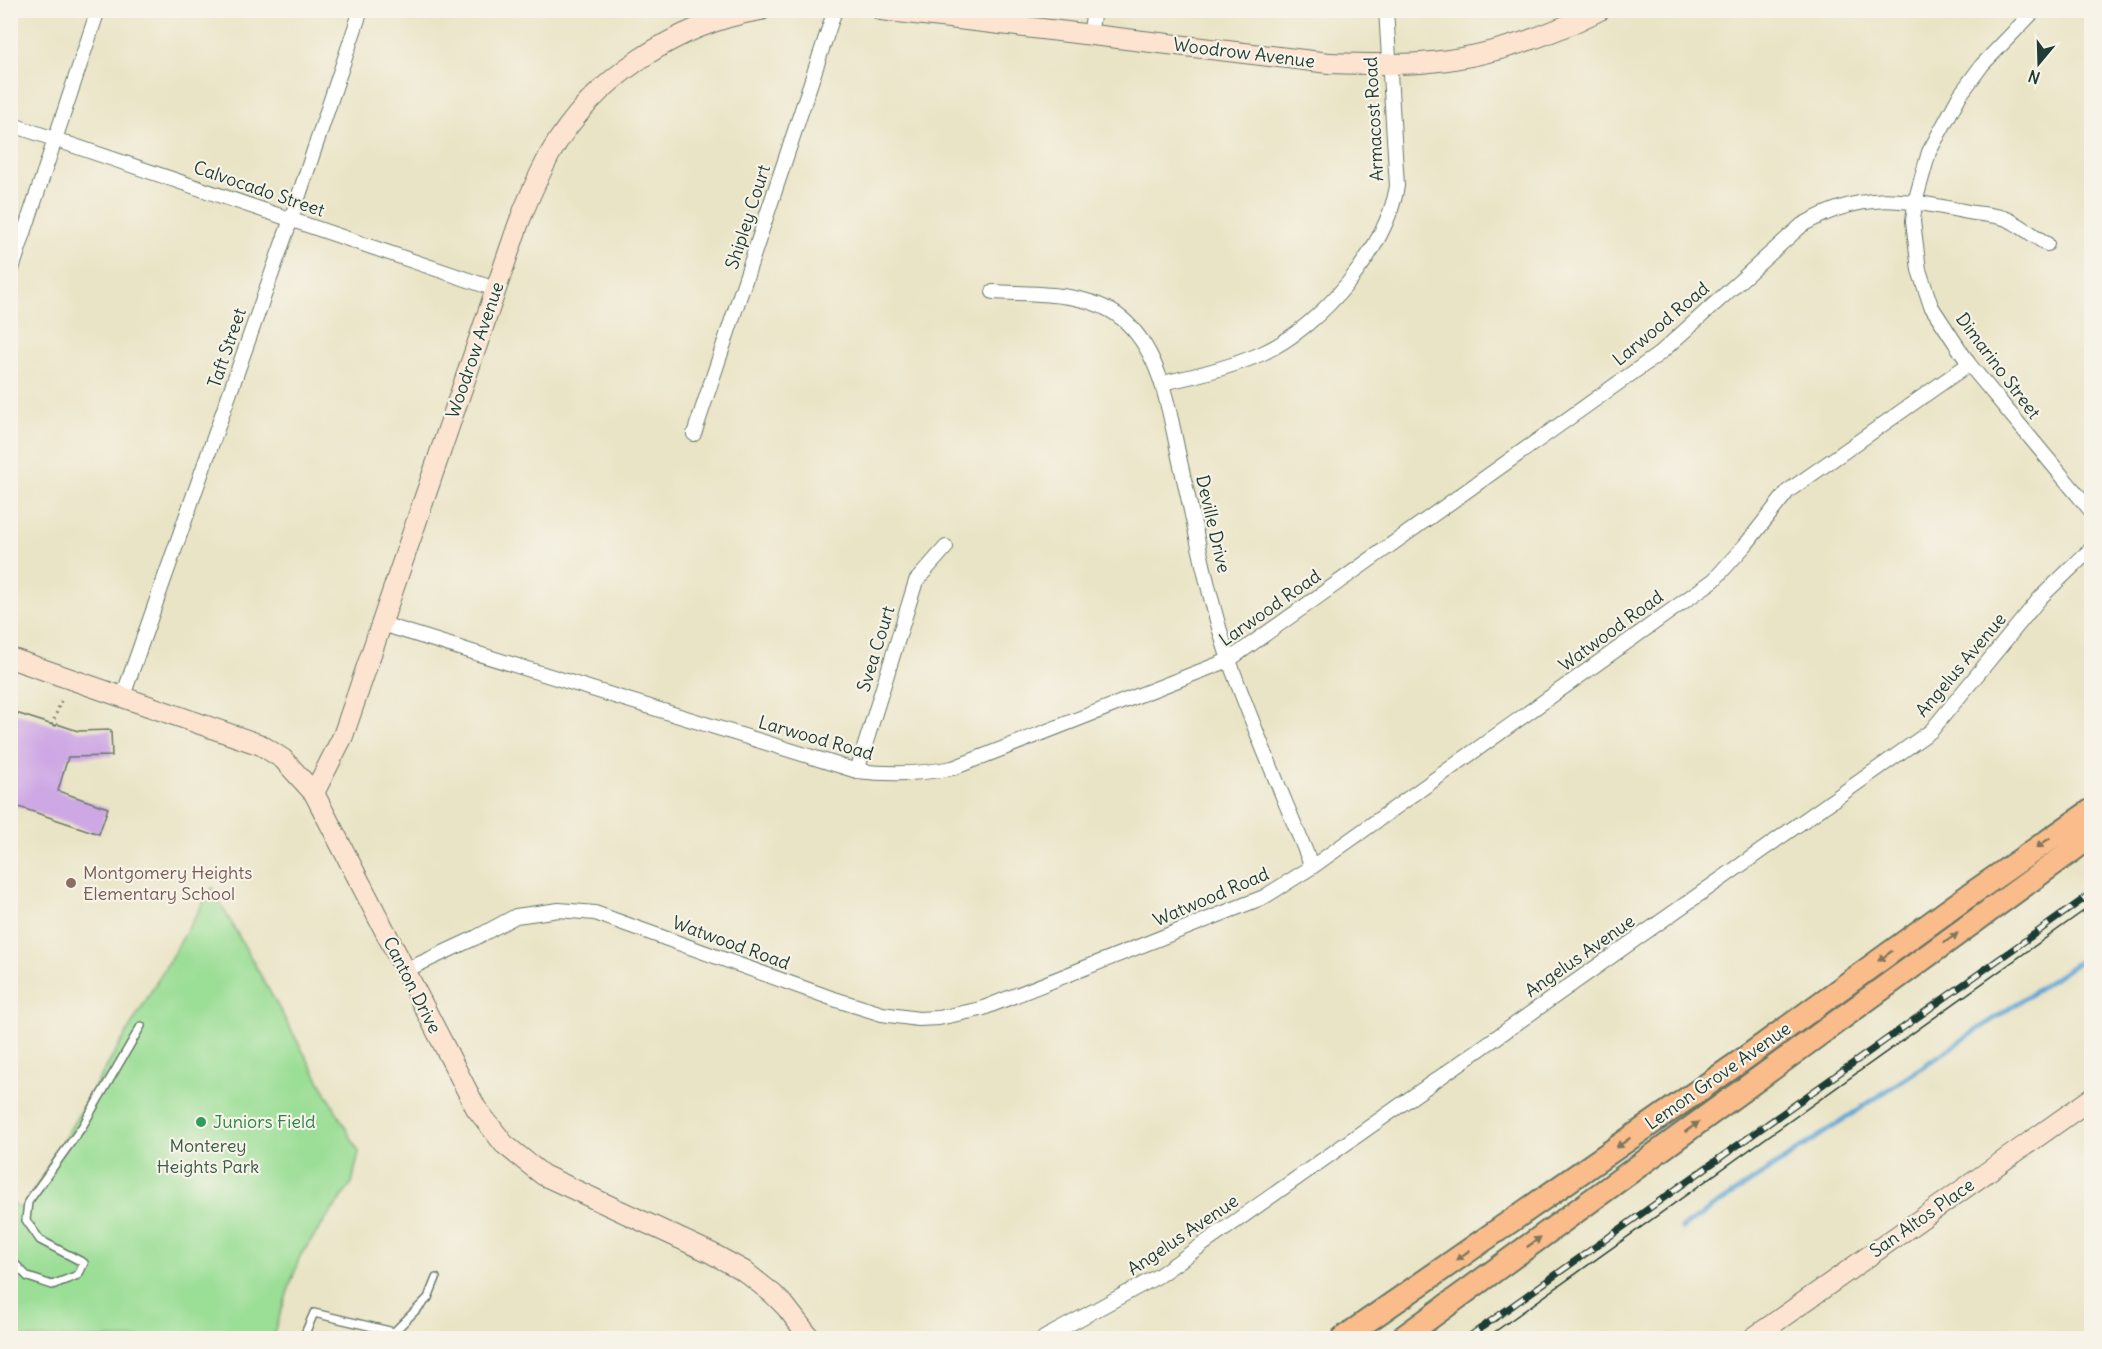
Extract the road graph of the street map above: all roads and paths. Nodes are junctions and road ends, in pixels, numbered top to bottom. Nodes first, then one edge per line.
1 (98, 10) edge
2 (361, 10) edge
3 (761, 10) edge
4 (835, 10) edge
5 (881, 10) edge
6 (1094, 10) edge
7 (1386, 10) edge
8 (1600, 10) edge
9 (2035, 10) edge
10 (1090, 35) junction
11 (1389, 64) junction
12 (10, 124) edge
13 (54, 140) junction
14 (1915, 202) junction
15 (291, 219) junction
16 (2048, 244) dead end
17 (10, 275) edge
18 (495, 289) junction
19 (993, 292) dead end
20 (1970, 364) junction
21 (1162, 384) junction
22 (694, 434) dead end
23 (2091, 512) edge
24 (946, 547) dead end
25 (2091, 548) edge
26 (382, 624) junction
27 (10, 658) edge
28 (1229, 660) junction
29 (123, 696) junction
30 (62, 698) dead end
31 (52, 725) dead end
32 (857, 771) junction
33 (314, 793) junction
34 (2091, 810) edge
35 (2091, 836) edge
36 (1312, 867) junction
37 (404, 972) junction
38 (141, 1026) dead end
39 (2091, 1099) edge
40 (10, 1259) edge
41 (436, 1278) dead end
42 (303, 1338) edge
43 (810, 1338) edge
44 (1044, 1338) edge
45 (1343, 1338) edge
46 (1402, 1338) edge
47 (1753, 1338) edge

1 - 13 street
2 - 15 street, Taft Street
3 - 18 street, Woodrow Avenue
4 - 22 street, Shipley Court
5 - 10 street, Woodrow Avenue
6 - 10 street
7 - 11 street, Armacost Road
8 - 11 street, Woodrow Avenue
9 - 14 street, Dimarino Street
10 - 11 street, Woodrow Avenue
11 - 21 street, Armacost Road
12 - 13 street, Calvocado Street
13 - 15 street, Calvocado Street
13 - 17 street
14 - 16 street, Larwood Road
14 - 20 street, Dimarino Street
14 - 28 street, Larwood Road
15 - 18 street, Calvocado Street
15 - 29 street, Taft Street
18 - 26 street, Woodrow Avenue
19 - 21 street, Deville Drive
20 - 23 street, Dimarino Street
20 - 36 street, Watwood Road
21 - 28 street, Deville Drive
24 - 32 street, Svea Court
25 - 44 street, Angelus Avenue
26 - 32 street, Larwood Road
26 - 33 street, Woodrow Avenue
27 - 29 street, Canton Drive
28 - 32 street, Larwood Road
28 - 36 street, Deville Drive
29 - 33 street, Canton Drive
30 - 31 path
33 - 37 street, Canton Drive
34 -> 45 main road, Lemon Grove Avenue
46 -> 35 main road, Lemon Grove Avenue
36 - 37 street, Watwood Road
37 - 43 street, Canton Drive
38 - 40 lane
39 - 47 street, San Altos Place
41 - 42 lane

